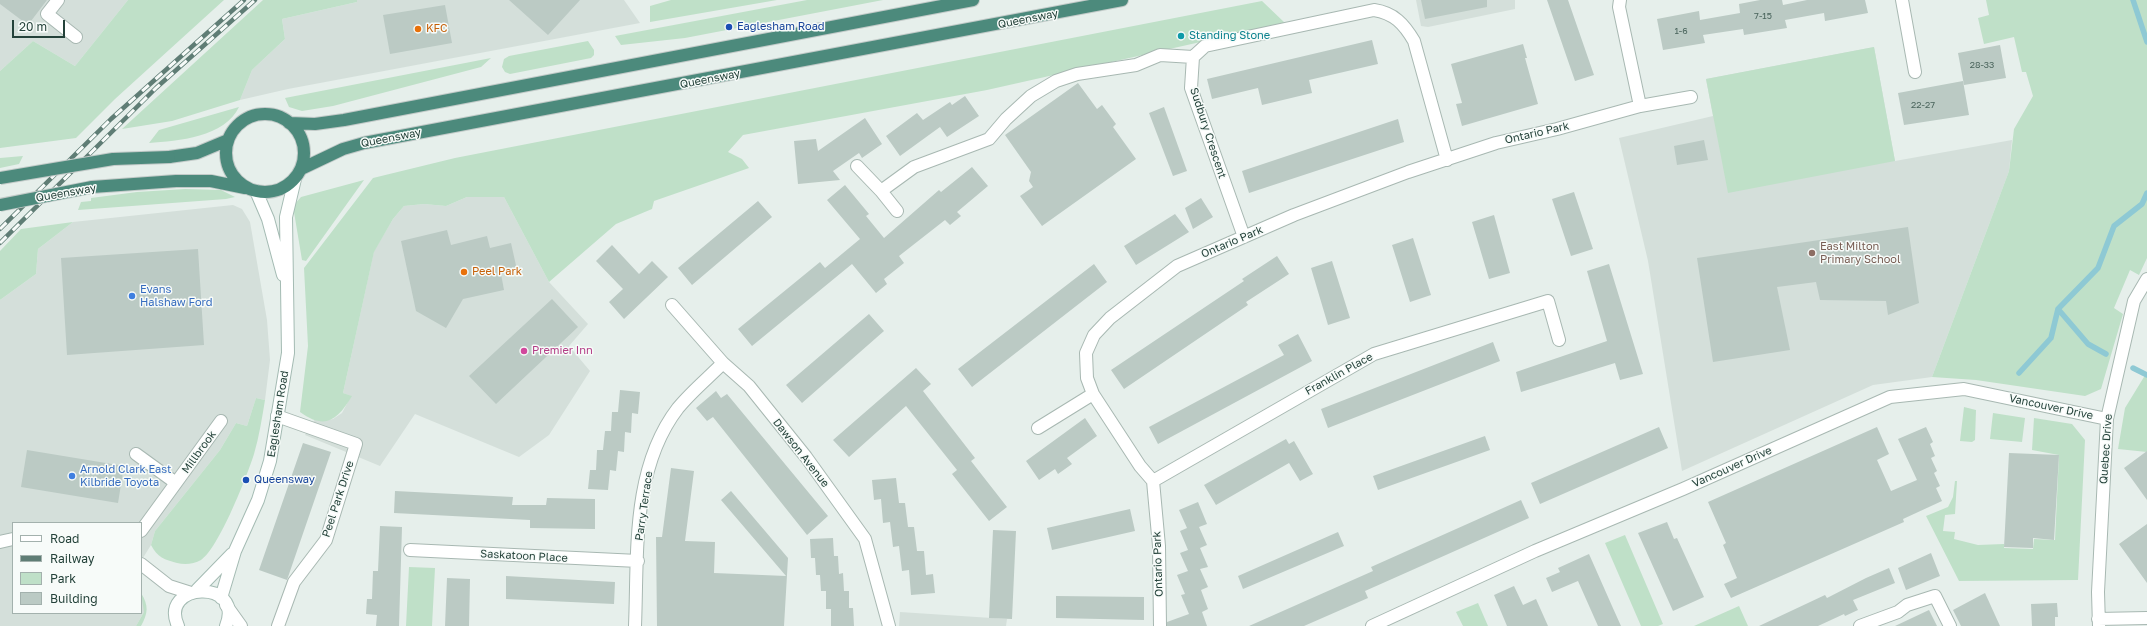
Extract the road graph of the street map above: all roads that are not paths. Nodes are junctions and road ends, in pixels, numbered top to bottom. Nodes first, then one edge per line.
1 (58, 0) edge
2 (973, 0) edge
3 (1122, 0) edge
4 (1620, 0) edge
5 (1902, 0) edge
6 (76, 37) dead end
7 (1193, 57) junction
8 (1915, 72) dead end
9 (1691, 97) dead end
10 (1640, 106) junction
11 (290, 123) junction
12 (228, 140) junction
13 (1447, 160) junction
14 (857, 166) dead end
15 (298, 174) junction
16 (0, 178) edge
17 (254, 191) junction
18 (881, 191) junction
19 (0, 205) edge
20 (897, 211) dead end
21 (1244, 237) junction
22 (2147, 279) edge
23 (288, 293) junction
24 (672, 305) dead end
25 (1559, 340) dead end
26 (723, 363) junction
27 (1093, 394) junction
28 (277, 416) junction
29 (2107, 419) junction
30 (221, 422) dead end
31 (1038, 428) dead end
32 (136, 454) dead end
33 (1153, 481) junction
34 (176, 483) junction
35 (142, 531) edge
36 (12, 539) edge
37 (0, 542) edge
38 (410, 550) dead end
39 (235, 551) junction
40 (638, 561) junction
41 (142, 565) edge
42 (169, 586) junction
43 (194, 592) junction
44 (223, 601) junction
45 (177, 616) edge
46 (2147, 618) edge
47 (2099, 622) edge
48 (167, 626) edge
49 (226, 626) edge
50 (241, 626) edge
51 (278, 626) edge
52 (635, 626) edge
53 (889, 626) edge
54 (1160, 626) edge
55 (1372, 626) edge
56 (1860, 626) edge
57 (1950, 626) edge

1 - 6 street
2 - 11 highway
3 - 15 highway, Queensway
4 - 10 street
5 - 8 street
7 - 13 street
7 - 18 street
7 - 21 street, Sudbury Crescent
9 - 10 street, Ontario Park
10 - 13 street, Ontario Park
11 - 12 highway
11 - 15 highway
12 - 16 highway, bridge
12 - 17 highway
13 - 21 street, Ontario Park
14 - 18 street
15 - 17 highway
15 - 23 street, Eaglesham Road
17 - 19 highway, Queensway, bridge
17 - 23 street, Eaglesham Road
18 - 20 street
21 - 27 street, Ontario Park
22 - 29 street, Quebec Drive
23 - 28 street, Eaglesham Road
24 - 26 street, Dawson Avenue
25 - 33 street, Franklin Place
26 - 40 street, Parry Terrace
26 - 53 street, Dawson Avenue
27 - 31 street
27 - 33 street, Ontario Park
28 - 39 street, Eaglesham Road
28 - 51 street, Peel Park Drive
29 - 47 street, Quebec Drive
29 - 55 street, Vancouver Drive
30 - 34 street, Millbrook
32 - 34 street, Millbrook
33 - 54 street, Ontario Park
34 - 35 street, Millbrook
36 - 37 street
38 - 40 street, Saskatoon Place
39 - 43 street, Eaglesham Road
39 - 44 street, Eaglesham Road
40 - 52 street, Parry Terrace
41 - 42 street
42 - 43 street
42 - 45 street
43 - 44 street
43 - 45 street, Eaglesham Road
44 - 49 street, Eaglesham Road
44 - 50 street
45 - 48 street
46 - 47 street
56 - 57 street

